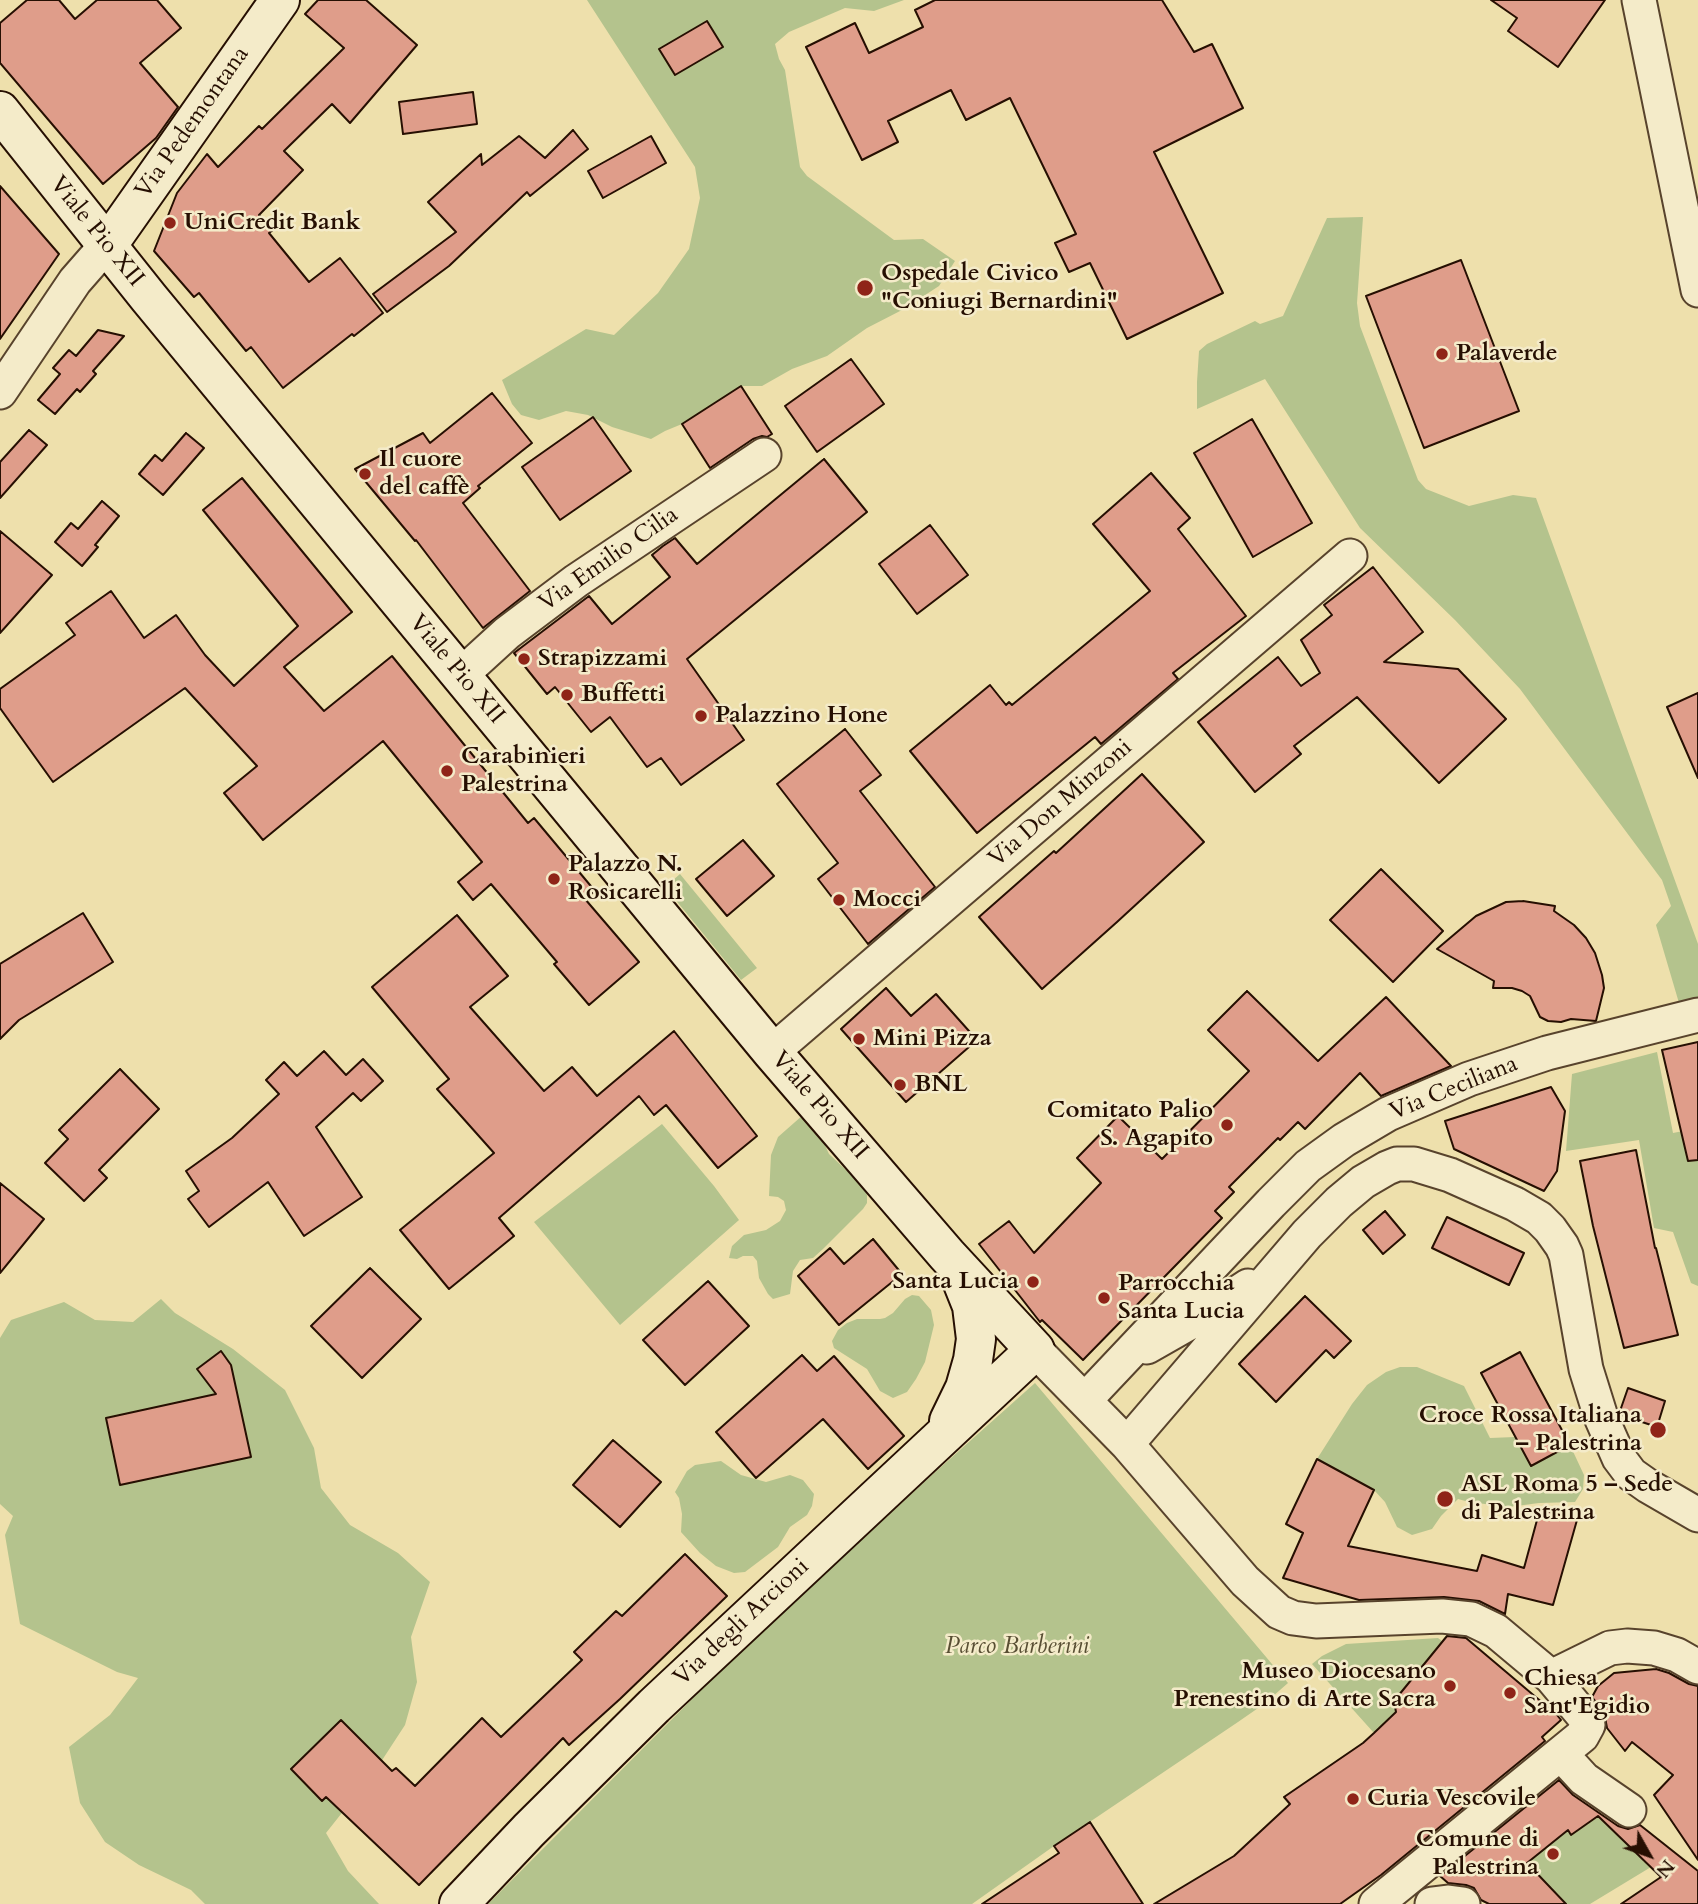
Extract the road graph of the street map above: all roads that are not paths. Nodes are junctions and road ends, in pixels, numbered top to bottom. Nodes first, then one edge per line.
1 (280, 0) edge
2 (1639, 0) edge
3 (0, 111) edge
4 (107, 246) junction
5 (1698, 290) edge
6 (0, 393) edge
7 (764, 455) dead end
8 (1350, 556) dead end
9 (461, 675) junction
10 (1698, 1015) edge
11 (772, 1052) junction
12 (1246, 1229) junction
13 (947, 1255) junction
14 (1280, 1266) junction
15 (1205, 1314) junction
16 (1035, 1350) junction
17 (1121, 1361) junction
18 (1174, 1389) junction
19 (1084, 1400) junction
20 (1127, 1444) junction
21 (919, 1458) junction
22 (1698, 1515) edge
23 (1688, 1661) edge
24 (1551, 1677) junction
25 (1561, 1754) junction
26 (1629, 1810) dead end
27 (459, 1904) edge
28 (1376, 1904) edge
29 (1432, 1904) edge
30 (1464, 1904) edge

1 - 4 street, Via Pedemontana
2 - 5 street
3 - 4 street, Viale Pio XII
4 - 6 street
4 - 9 street, Viale Pio XII
7 - 9 street, Via Emilio Cilia
8 - 11 street, Via Don Minzoni
9 - 11 street, Viale Pio XII
10 - 12 street, Via Ceciliana
11 - 13 street, Viale Pio XII
12 - 15 street
12 - 17 street, Via Ceciliana
13 - 16 street, Viale Pio XII
13 - 21 street, Viale Pio XII
14 - 15 street
14 - 18 street
14 - 22 street
15 - 17 street
15 - 18 street
16 - 19 street
16 - 21 street, Via degli Arcioni
17 - 19 street, Via Ceciliana
18 - 20 street
19 - 20 street
20 - 24 street
21 - 27 street, Via degli Arcioni
23 - 24 street
24 - 25 street
25 - 26 street
25 - 28 street
29 - 30 street

